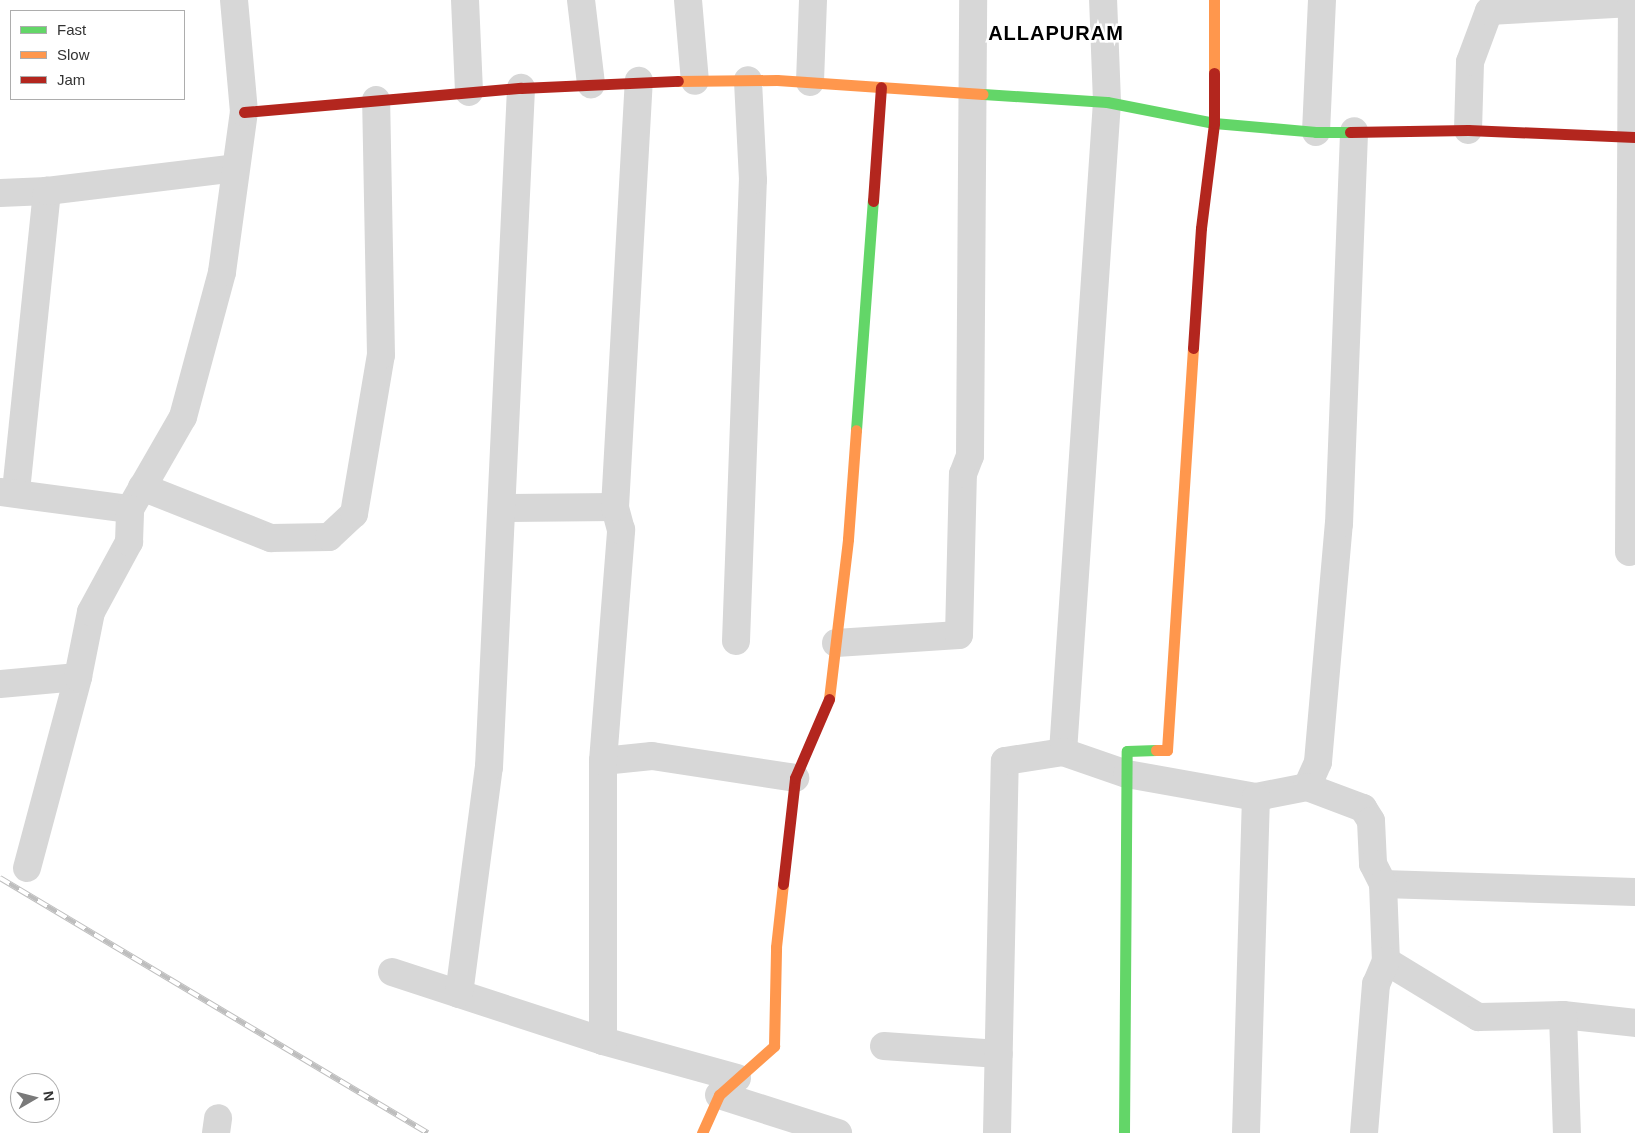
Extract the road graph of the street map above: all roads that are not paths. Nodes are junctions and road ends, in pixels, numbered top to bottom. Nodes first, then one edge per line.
1 (234, 0) edge
2 (464, 0) edge
3 (581, 0) edge
4 (688, 0) edge
5 (813, 0) edge
6 (972, 0) edge
7 (1103, 0) edge
8 (1214, 0) edge
9 (1322, 0) edge
10 (1632, 1) edge
11 (748, 80) junction
12 (696, 81) junction
13 (639, 82) junction
14 (810, 82) junction
15 (591, 84) junction
16 (881, 87) junction
17 (521, 88) junction
18 (469, 92) junction
19 (971, 93) junction
20 (376, 100) junction
21 (1107, 102) junction
22 (244, 112) junction
23 (1214, 123) junction
24 (1468, 130) junction
25 (1354, 131) junction
26 (1316, 132) junction
27 (1634, 137) edge
28 (236, 168) junction
29 (47, 191) junction
30 (0, 193) edge
31 (8, 492) edge
32 (136, 498) junction
33 (615, 507) junction
34 (502, 508) junction
35 (1629, 552) dead end
36 (736, 641) dead end
37 (836, 643) junction
38 (78, 677) junction
39 (0, 684) edge
40 (1063, 752) junction
41 (603, 761) junction
42 (1127, 774) junction
43 (795, 778) junction
44 (1307, 787) junction
45 (1256, 797) junction
46 (27, 868) dead end
47 (1383, 884) junction
48 (1635, 892) edge
49 (1386, 961) junction
50 (392, 972) dead end
51 (459, 994) junction
52 (1563, 1015) junction
53 (1635, 1023) edge
54 (603, 1041) junction
55 (884, 1046) dead end
56 (998, 1054) junction
57 (728, 1087) junction
58 (702, 1133) edge
59 (838, 1133) edge
60 (997, 1133) edge
61 (1124, 1133) edge
62 (1246, 1133) edge
63 (1364, 1133) edge
64 (1567, 1133) edge

1 - 22 street
2 - 18 street
3 - 15 street
4 - 12 street
5 - 14 street
6 - 19 street
7 - 21 street
8 - 23 street
9 - 26 street
10 - 24 street
10 - 27 street
11 - 12 street
11 - 14 street
11 - 36 street
12 - 13 street
13 - 15 street
13 - 33 street
14 - 16 street
15 - 17 street
16 - 19 street
16 - 37 street
17 - 18 street
17 - 34 street
18 - 20 street
19 - 21 street
19 - 37 street
20 - 22 street
20 - 32 street
21 - 23 street
21 - 40 street
22 - 28 street
23 - 26 street
23 - 42 street
24 - 25 street
24 - 27 street
25 - 26 street
25 - 44 street
27 - 35 street
28 - 29 street
28 - 32 street
29 - 30 street
29 - 31 street
31 - 32 street
32 - 38 street
33 - 34 street
33 - 41 street
34 - 51 street
37 - 43 street
38 - 39 street
38 - 46 street
40 - 42 street
40 - 56 street
41 - 43 street
41 - 54 street
42 - 45 street
42 - 61 street
43 - 57 street
44 - 45 street
44 - 47 street
45 - 62 street
47 - 48 street
47 - 49 street
49 - 52 street
49 - 63 street
50 - 51 street
51 - 54 street
52 - 53 street
52 - 64 street
54 - 57 street
55 - 56 street
56 - 60 street
57 - 58 street
57 - 59 street

